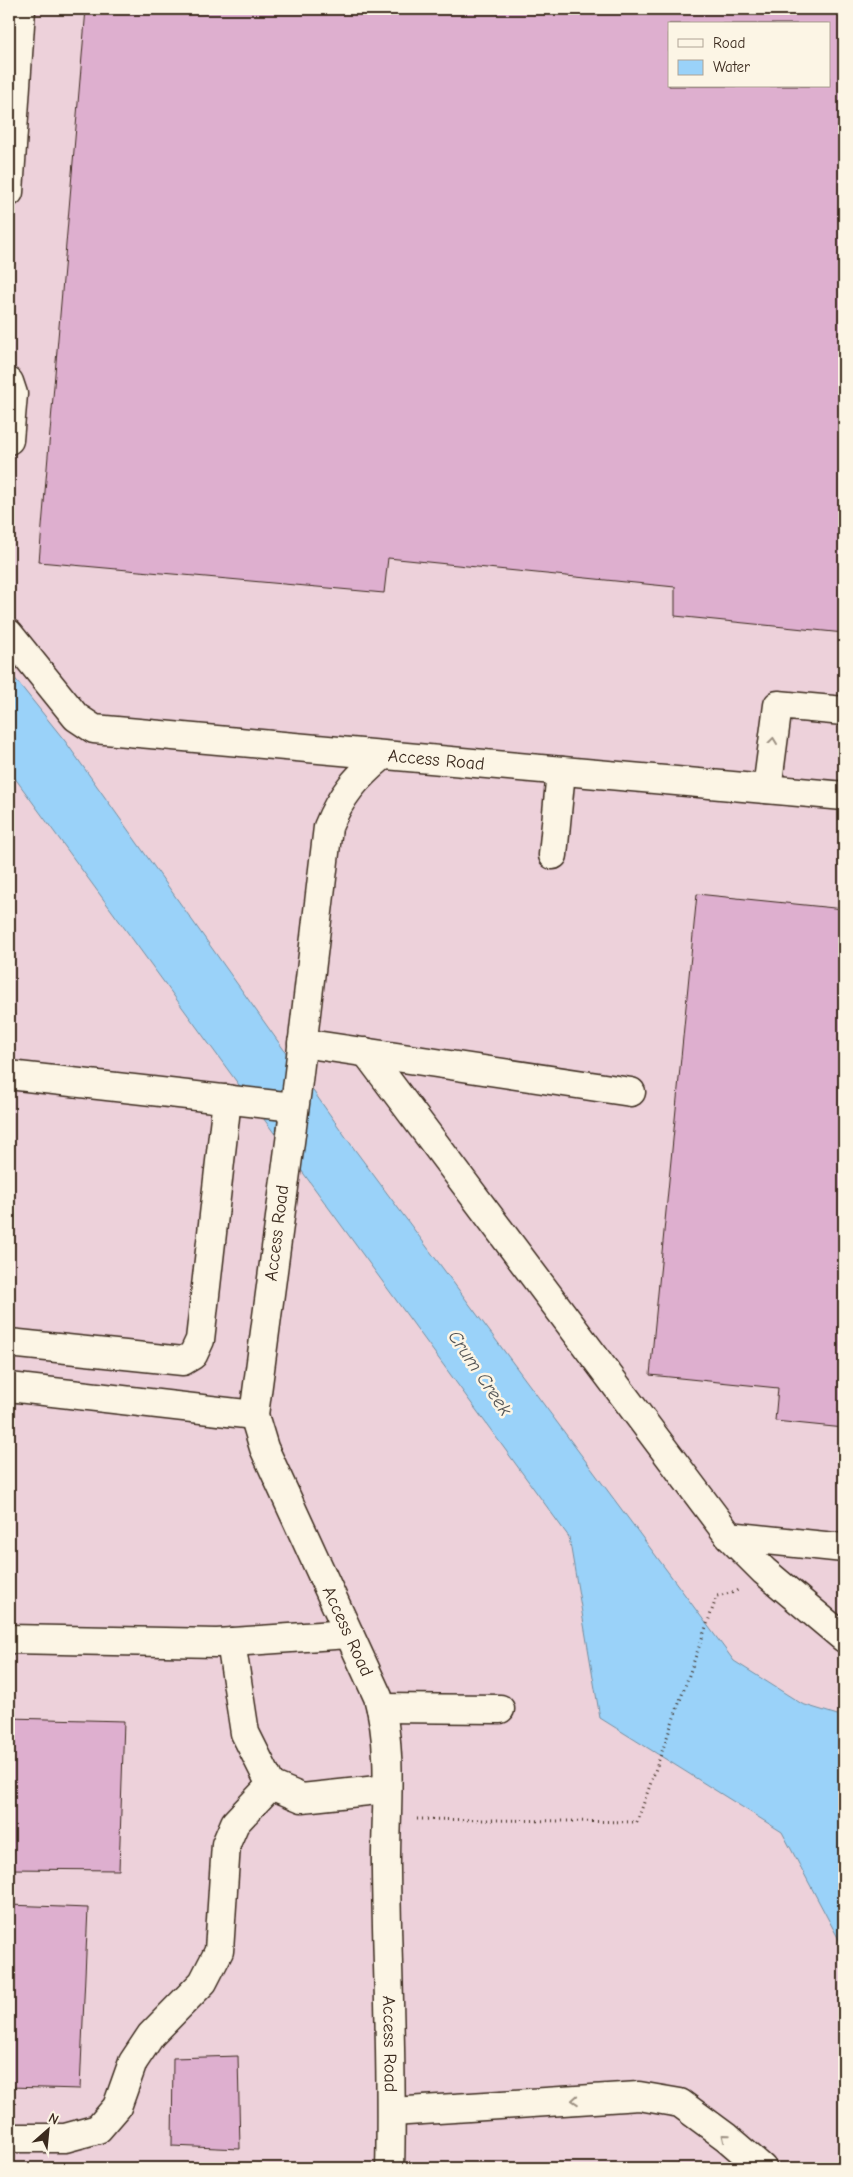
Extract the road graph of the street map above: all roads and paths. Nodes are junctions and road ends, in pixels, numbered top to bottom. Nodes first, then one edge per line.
1 (21, 9) edge
2 (9, 192) edge
3 (9, 382) edge
4 (9, 440) edge
5 (9, 634) edge
6 (844, 711) edge
7 (382, 756) junction
8 (561, 771) junction
9 (767, 789) junction
10 (844, 796) edge
11 (553, 855) dead end
12 (302, 1043) junction
13 (366, 1052) junction
14 (9, 1075) edge
15 (631, 1092) dead end
16 (227, 1099) junction
17 (294, 1107) junction
18 (9, 1343) edge
19 (9, 1387) edge
20 (254, 1415) junction
21 (728, 1536) junction
22 (844, 1548) edge
23 (715, 1603) dead end
24 (349, 1634) junction
25 (844, 1638) edge
26 (9, 1640) edge
27 (232, 1642) junction
28 (381, 1708) junction
29 (500, 1709) dead end
30 (271, 1785) junction
31 (387, 1789) junction
32 (413, 1819) dead end
33 (392, 2112) junction
34 (9, 2138) edge
35 (390, 2168) edge
36 (762, 2168) edge

1 - 2 lane
3 - 4 lane
5 - 7 lane
9 -> 6 lane
7 - 8 lane, Access Road
7 - 12 lane, Access Road
8 - 9 lane, Access Road
8 - 11 lane
9 - 10 lane, Access Road
12 - 13 lane
12 - 17 lane, Access Road
13 - 15 lane
13 - 21 lane
14 - 16 lane
16 - 17 lane
16 - 18 lane
17 - 20 lane, Access Road
19 - 20 lane
20 - 24 lane, Access Road
21 - 22 lane
21 - 25 lane
23 - 32 path
24 - 27 lane
24 - 28 lane, Access Road
26 - 27 lane
27 - 30 lane
28 - 29 lane
28 - 31 lane, Access Road
30 - 31 lane
30 - 34 lane
31 - 33 lane, Access Road
33 - 35 lane, Access Road
36 -> 33 lane

